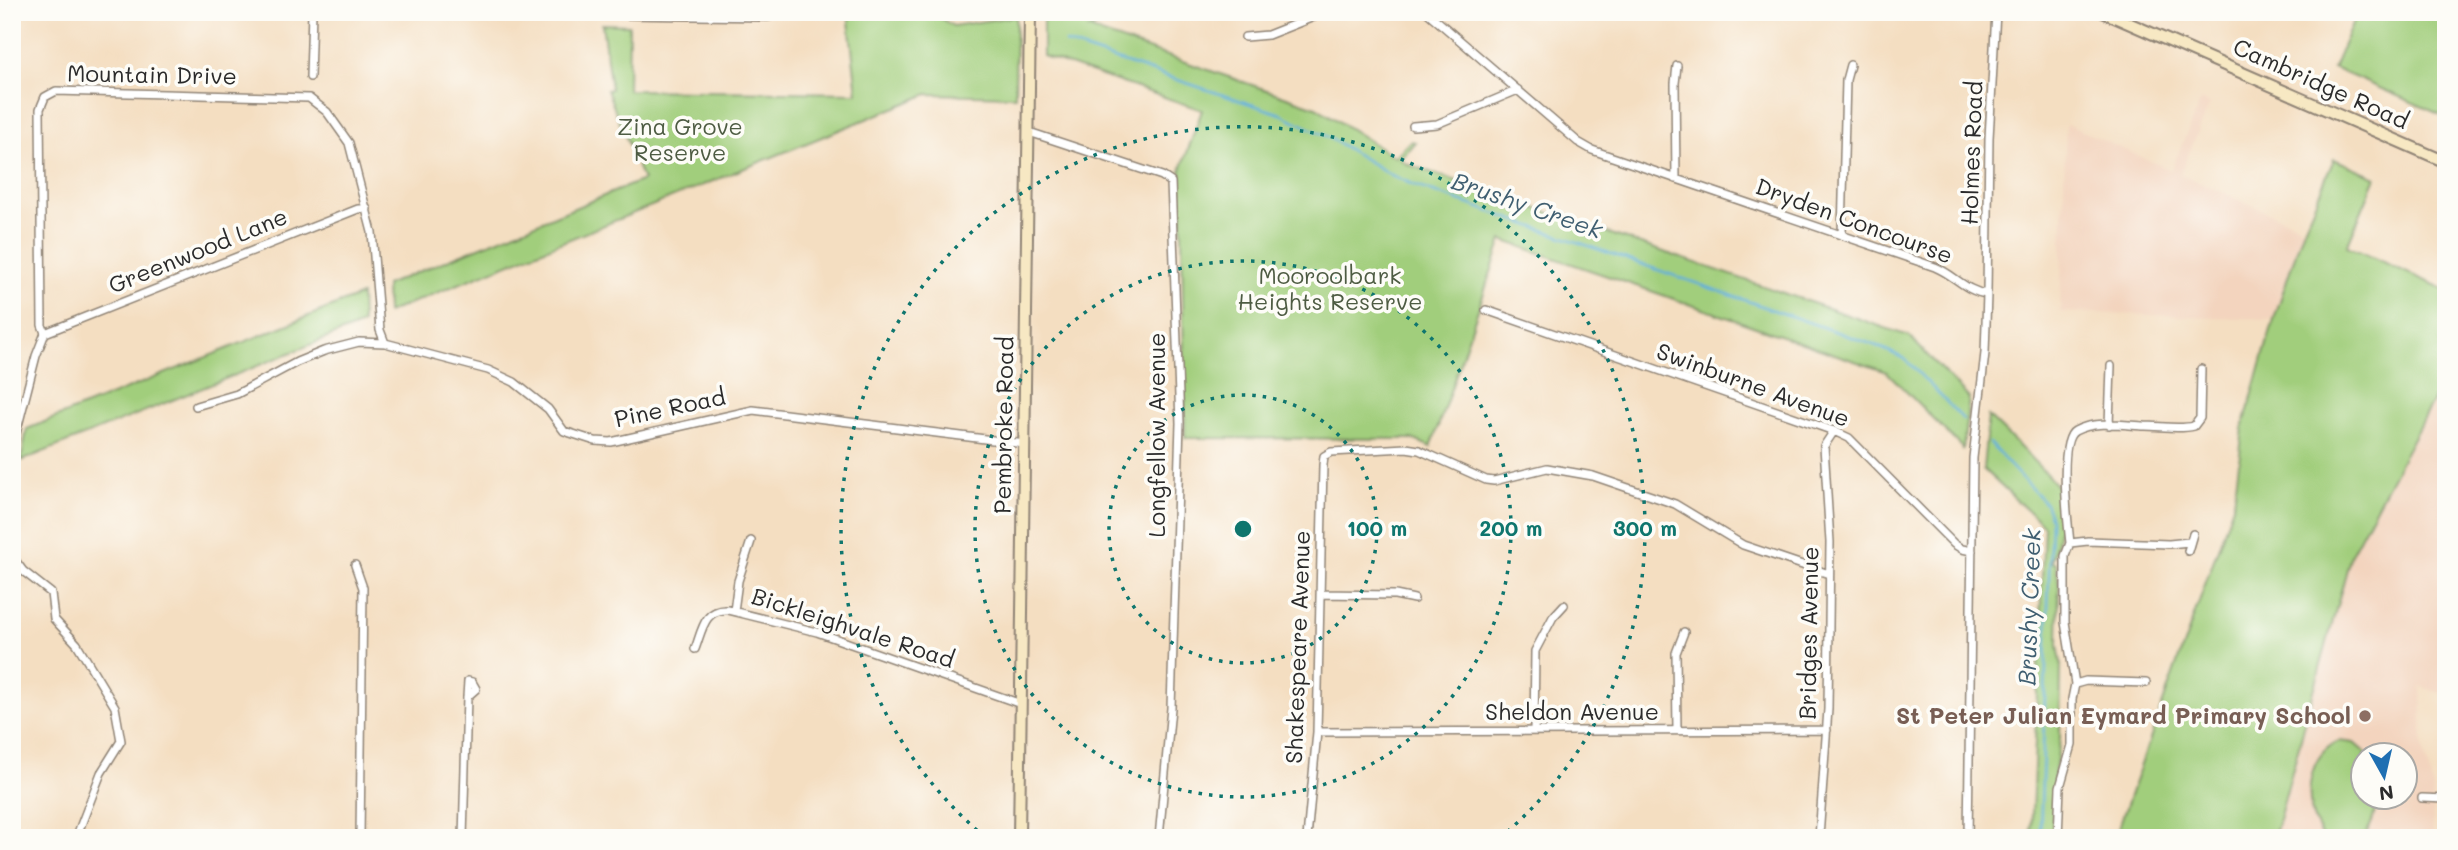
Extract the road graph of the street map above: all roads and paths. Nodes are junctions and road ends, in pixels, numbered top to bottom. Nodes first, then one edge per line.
1 (312, 12) edge
2 (411, 12) edge
3 (789, 12) edge
4 (1030, 12) edge
5 (1326, 12) edge
6 (1427, 12) edge
7 (1996, 12) edge
8 (2103, 12) edge
9 (653, 13) edge
10 (2125, 17) edge
11 (1245, 37) dead end
12 (1850, 65) dead end
13 (1677, 66) dead end
14 (310, 77) dead end
15 (1518, 90) junction
16 (1413, 126) dead end
17 (1029, 132) junction
18 (2446, 162) edge
19 (1676, 178) junction
20 (367, 209) junction
21 (1842, 235) junction
22 (1987, 294) junction
23 (1486, 310) dead end
24 (45, 333) junction
25 (385, 344) junction
26 (2111, 366) dead end
27 (2202, 369) dead end
28 (196, 406) dead end
29 (2109, 425) junction
30 (1834, 431) junction
31 (1025, 444) junction
32 (12, 449) edge
33 (12, 526) edge
34 (751, 541) dead end
35 (2070, 543) junction
36 (12, 547) edge
37 (1972, 551) junction
38 (2188, 551) dead end
39 (12, 556) edge
40 (355, 565) dead end
41 (1829, 573) junction
42 (1320, 594) junction
43 (1414, 599) dead end
44 (1564, 605) dead end
45 (734, 611) junction
46 (1684, 632) dead end
47 (695, 649) dead end
48 (2146, 683) dead end
49 (2075, 684) junction
50 (467, 697) dead end
51 (1021, 704) junction
52 (1677, 730) junction
53 (1827, 730) junction
54 (1534, 731) junction
55 (1317, 732) junction
56 (2422, 798) dead end
57 (2446, 799) edge
58 (76, 838) edge
59 (360, 838) edge
60 (463, 838) edge
61 (1019, 838) edge
62 (1159, 838) edge
63 (1307, 838) edge
64 (1819, 838) edge
65 (1968, 838) edge
66 (2058, 838) edge

1 - 14 street
2 - 9 street
3 - 9 street
4 - 17 street, Pembroke Road
5 - 11 street
6 - 15 street, Dryden Concourse
7 - 22 street, Holmes Road
8 - 10 street, Cambridge Road
10 - 18 street, Cambridge Road
12 - 21 street
13 - 19 street
15 - 16 street
15 - 19 street, Dryden Concourse
17 - 31 street, Pembroke Road
17 - 62 street, Longfellow Avenue
19 - 21 street, Dryden Concourse
20 - 24 street, Greenwood Lane
20 - 24 street, Mountain Drive
20 - 25 street, Mountain Drive
21 - 22 street, Dryden Concourse
22 - 37 street
23 - 30 street, Swinburne Avenue
24 - 32 street, Mountain Drive
25 - 28 street, Pine Road
25 - 31 street, Pine Road
26 - 29 street
27 - 29 street
29 - 35 street
30 - 37 street, Swinburne Avenue
30 - 41 street, Bridges Avenue
31 - 51 street, Pembroke Road
33 - 36 street
34 - 45 street
35 - 38 street
35 - 49 street
37 - 65 street
39 - 58 street
40 - 59 street
41 - 42 street, Shakespeare Avenue
41 - 53 street, Bridges Avenue
42 - 43 street
42 - 55 street, Shakespeare Avenue
44 - 54 street
45 - 47 street, Bickleighvale Road
45 - 51 street, Bickleighvale Road
46 - 52 street
48 - 49 street
49 - 66 street
50 - 60 street
51 - 61 street, Pembroke Road
52 - 53 street, Sheldon Avenue
52 - 54 street, Sheldon Avenue
53 - 64 street, Bridges Avenue
54 - 55 street, Sheldon Avenue
55 - 63 street, Shakespeare Avenue
56 - 57 street

